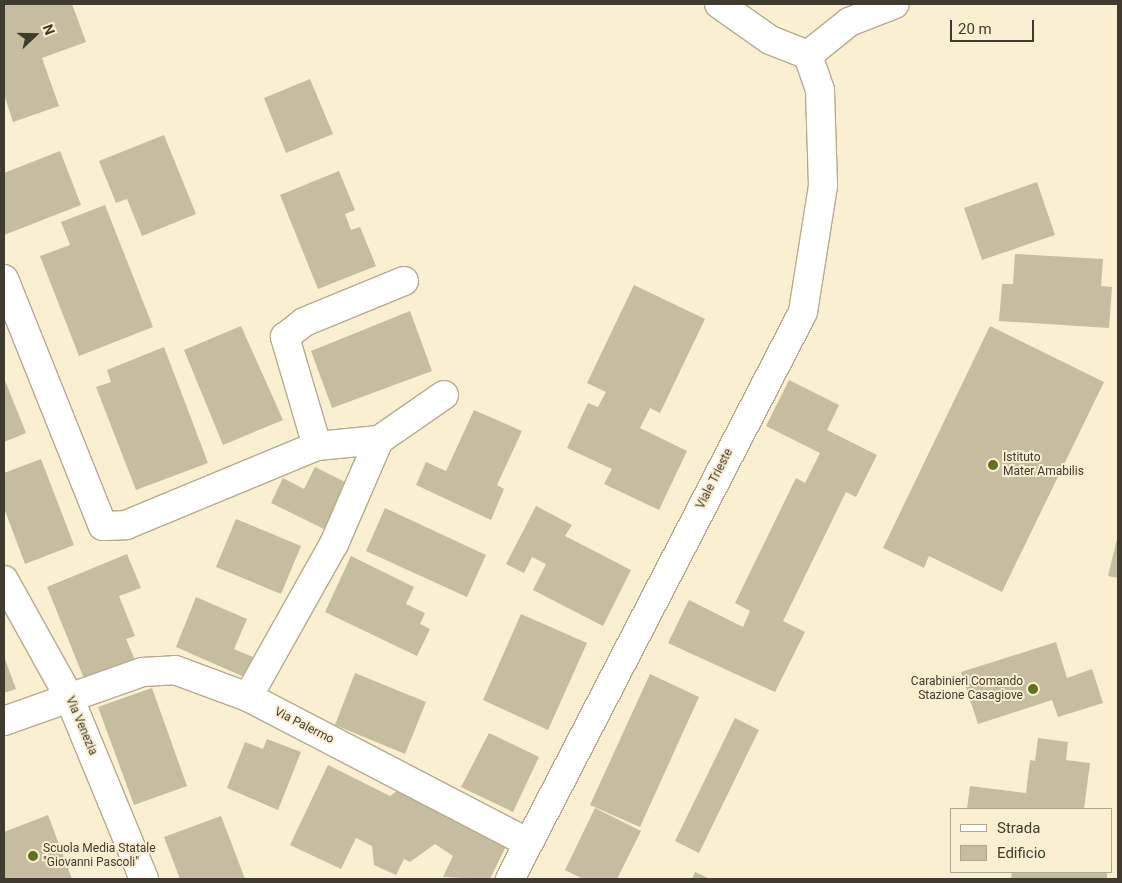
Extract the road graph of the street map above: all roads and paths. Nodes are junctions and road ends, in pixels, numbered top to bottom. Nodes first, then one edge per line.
1 (719, 4) edge
2 (894, 4) edge
3 (808, 55) junction
4 (4, 278) edge
5 (404, 281) dead end
6 (444, 395) dead end
7 (379, 440) junction
8 (317, 446) junction
9 (4, 580) edge
10 (69, 697) junction
11 (248, 698) junction
12 (4, 721) edge
13 (527, 842) junction
14 (144, 879) edge
15 (510, 879) edge

1 - 3 street
2 - 3 street
3 - 13 street, Viale Trieste
4 - 8 street
5 - 8 street
6 - 7 street
7 - 8 street
7 - 11 street
9 - 10 street, Via Venezia
10 - 11 street, Via Palermo
10 - 12 street, Via Palermo
10 - 14 street, Via Venezia
11 - 13 street, Via Palermo
13 - 15 street, Viale Trieste

